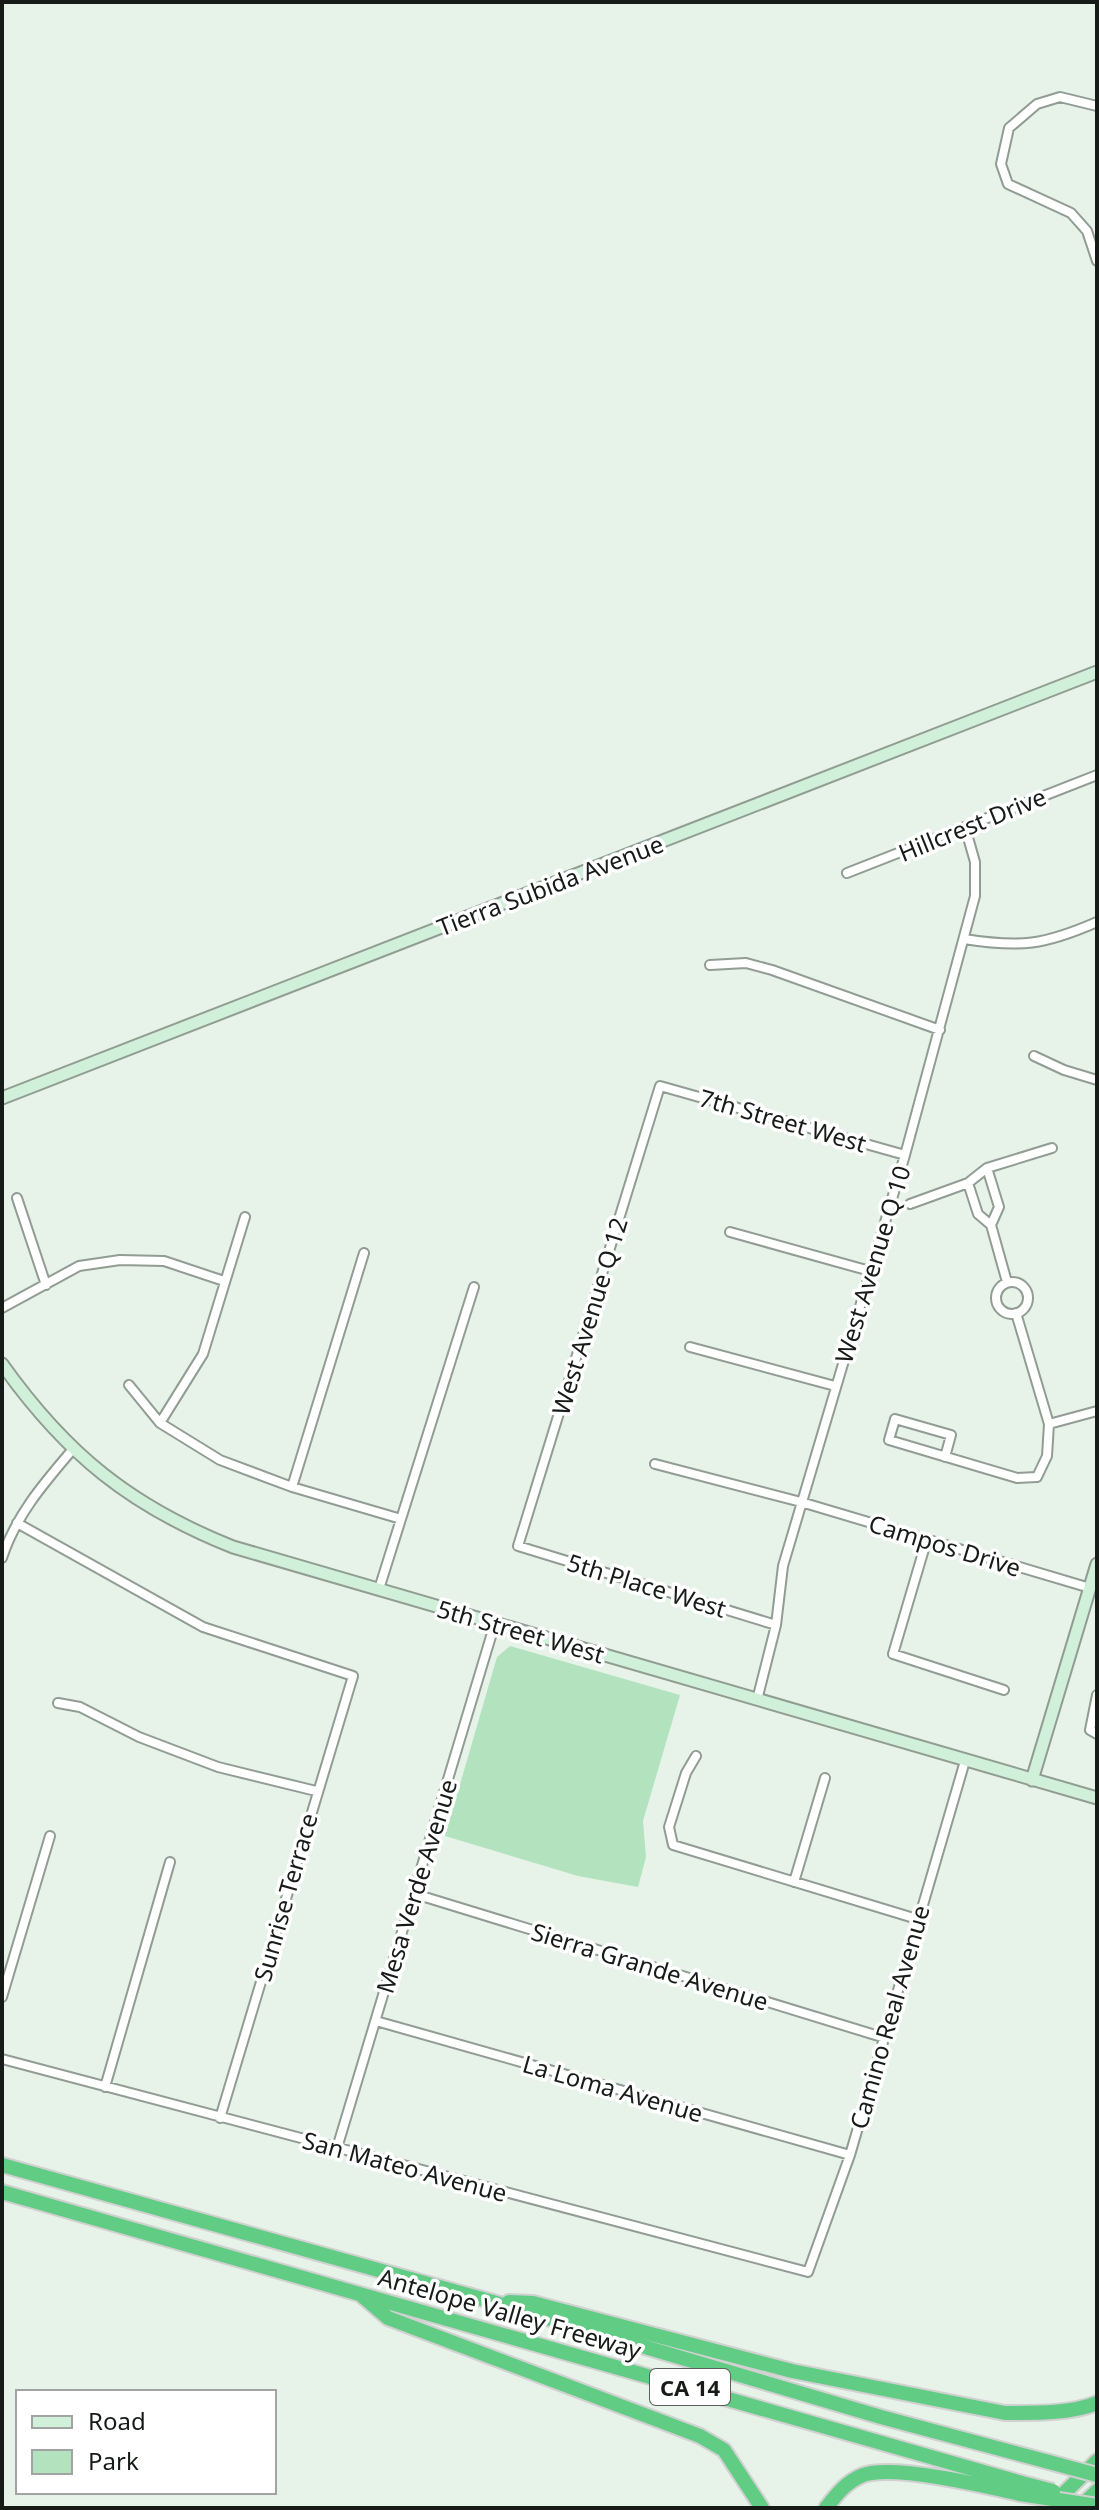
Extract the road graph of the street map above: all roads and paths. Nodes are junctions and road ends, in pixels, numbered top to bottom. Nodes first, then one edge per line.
1 (1097, 106) edge
2 (1097, 261) edge
3 (1097, 672) edge
4 (1097, 775) edge
5 (965, 827) junction
6 (847, 873) dead end
7 (1097, 922) edge
8 (964, 939) junction
9 (710, 965) dead end
10 (940, 1030) junction
11 (1034, 1056) dead end
12 (1097, 1080) edge
13 (660, 1086) joint
14 (2, 1098) edge
15 (1052, 1148) dead end
16 (905, 1155) junction
17 (987, 1168) junction
18 (968, 1183) junction
19 (17, 1198) dead end
20 (910, 1204) dead end
21 (245, 1217) dead end
22 (991, 1225) junction
23 (730, 1232) dead end
24 (364, 1253) dead end
25 (870, 1271) junction
26 (224, 1281) junction
27 (1007, 1282) junction
28 (46, 1285) junction
29 (474, 1287) dead end
30 (2, 1308) edge
31 (1016, 1313) junction
32 (690, 1347) dead end
33 (2, 1364) edge
34 (129, 1385) dead end
35 (835, 1386) junction
36 (1097, 1411) edge
37 (160, 1423) junction
38 (1049, 1424) junction
39 (73, 1449) junction
40 (945, 1457) junction
41 (655, 1464) dead end
42 (292, 1487) junction
43 (801, 1502) junction
44 (401, 1519) junction
45 (17, 1523) junction
46 (927, 1539) junction
47 (518, 1546) joint
48 (2, 1558) edge
49 (1097, 1564) edge
50 (1090, 1588) junction
51 (379, 1589) junction
52 (495, 1623) junction
53 (776, 1625) junction
54 (1004, 1690) dead end
55 (1097, 1695) edge
56 (757, 1700) junction
57 (58, 1703) dead end
58 (1097, 1734) edge
59 (696, 1756) dead end
60 (965, 1761) junction
61 (825, 1778) dead end
62 (1032, 1780) junction
63 (316, 1791) junction
64 (1097, 1798) edge
65 (50, 1836) dead end
66 (170, 1862) dead end
67 (794, 1882) junction
68 (415, 1894) junction
69 (917, 1919) junction
70 (2, 1997) edge
71 (376, 2021) junction
72 (885, 2038) junction
73 (2, 2059) edge
74 (105, 2087) junction
75 (220, 2118) junction
76 (337, 2148) junction
77 (850, 2155) junction
78 (2, 2165) edge
79 (2, 2192) edge
80 (808, 2272) joint
81 (358, 2292) junction
82 (493, 2302) junction
83 (1097, 2403) edge
84 (1097, 2461) edge
85 (1097, 2475) edge
86 (1021, 2488) junction
87 (1097, 2498) edge
88 (762, 2508) edge
89 (826, 2508) edge
90 (1049, 2508) edge
91 (1079, 2508) edge

1 - 2 street
3 - 14 street, Tierra Subida Avenue
4 - 5 street, Hillcrest Drive
5 - 6 street, Hillcrest Drive
5 - 8 street, West Avenue Q 10
7 - 8 street
8 - 10 street, West Avenue Q 10
9 - 10 street
10 - 16 street, West Avenue Q 10
11 - 12 street
13 - 16 street, 7th Street West
13 - 47 street, West Avenue Q 12
15 - 17 street
16 - 25 street, West Avenue Q 10
17 - 18 street
17 - 22 street
18 - 20 street
18 - 22 street
19 - 28 street
21 - 26 street
22 - 27 street
23 - 25 street
24 - 42 street
25 - 35 street, West Avenue Q 10
26 - 28 street
26 - 37 street
27 - 31 street
27 - 31 street
28 - 30 street
29 - 44 street
31 - 38 street
32 - 35 street
33 - 39 street, 5th Street West
34 - 37 street
35 - 43 street, West Avenue Q 10
36 - 38 street
37 - 42 street
38 - 40 street
39 - 45 street
39 - 51 street, 5th Street West
40 - 40 street
41 - 43 street, Campos Drive
42 - 44 street
43 - 46 street, Campos Drive
43 - 53 street, West Avenue Q 10
44 - 51 street
45 - 48 street
45 - 63 street, Sunrise Terrace
46 - 50 street, Campos Drive
46 - 54 street
47 - 53 street, 5th Place West
49 - 50 street
50 - 62 street
51 - 52 street, 5th Street West
52 - 56 street, 5th Street West
52 - 68 street, Mesa Verde Avenue
53 - 56 street, West Avenue Q 10
55 - 58 street
56 - 60 street, 5th Street West
57 - 63 street
59 - 67 street
60 - 62 street, 5th Street West
60 - 69 street, Camino Real Avenue
61 - 67 street
62 - 64 street, 5th Street West
63 - 75 street, Sunrise Terrace
65 - 70 street
66 - 74 street
67 - 69 street
68 - 71 street, Mesa Verde Avenue
68 - 72 street, Sierra Grande Avenue
69 - 72 street, Camino Real Avenue
71 - 76 street, Mesa Verde Avenue
71 - 77 street, La Loma Avenue
72 - 77 street, Camino Real Avenue
73 - 74 street, San Mateo Avenue
74 - 75 street, San Mateo Avenue
75 - 76 street, San Mateo Avenue
76 - 80 street, San Mateo Avenue
77 - 80 street, Camino Real Avenue
78 - 82 highway, Antelope Valley Freeway / CA 14
79 - 81 highway, Antelope Valley Freeway / CA 14
81 - 86 highway, Antelope Valley Freeway / CA 14
81 - 88 highway
82 - 83 highway
82 - 85 highway, Antelope Valley Freeway / CA 14, bridge
84 - 90 highway
86 - 87 highway, Antelope Valley Freeway / CA 14, bridge
86 - 89 highway
87 - 91 highway

